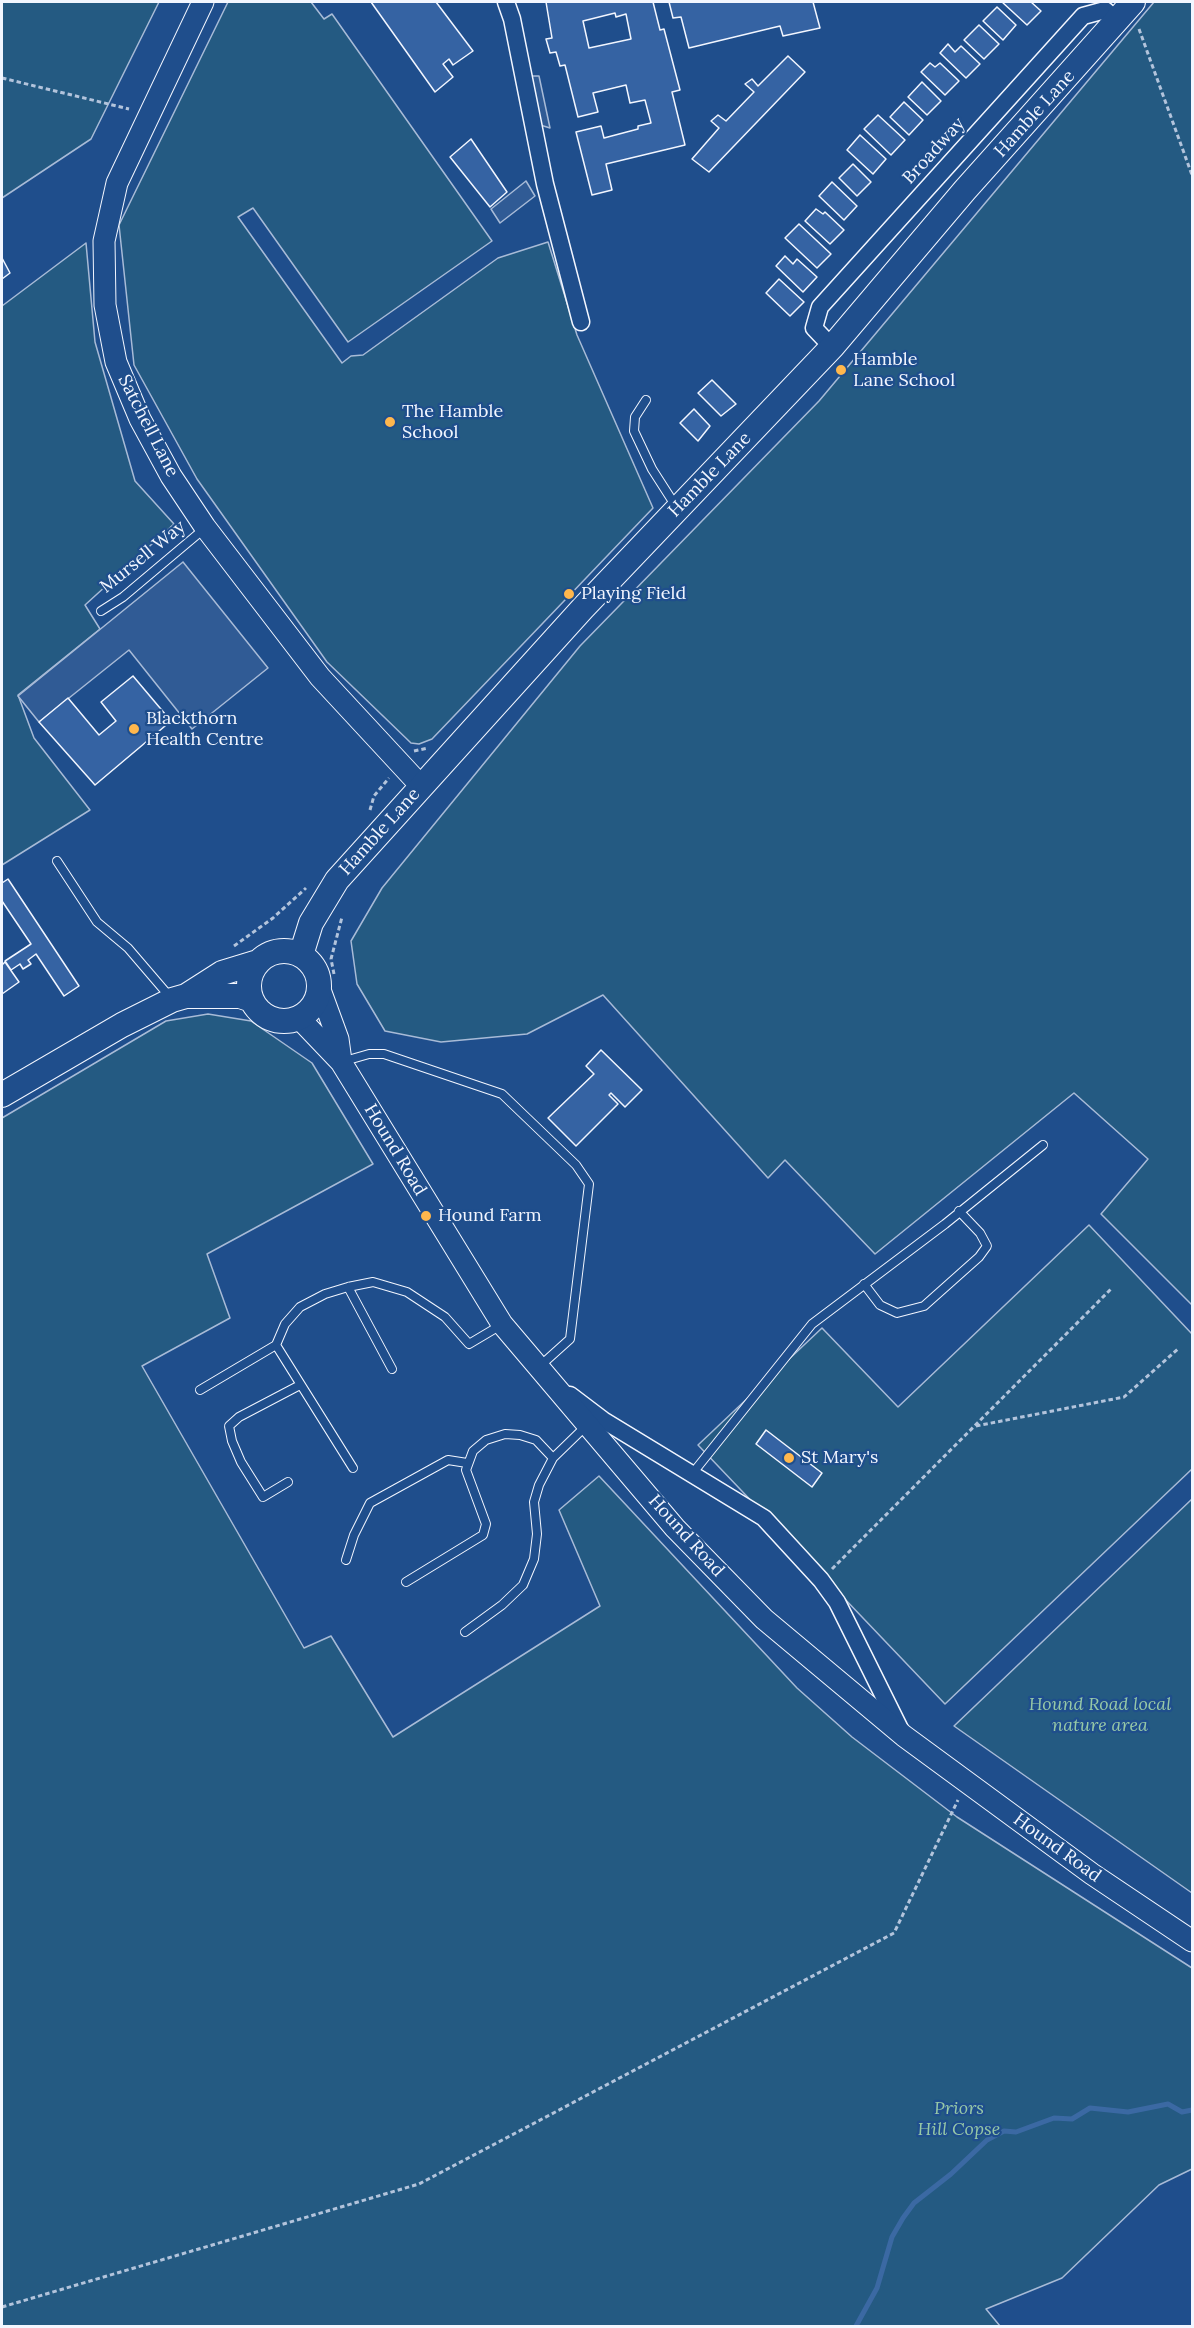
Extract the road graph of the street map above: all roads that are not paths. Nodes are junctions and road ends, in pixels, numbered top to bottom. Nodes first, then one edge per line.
1 (203, 2) edge
2 (506, 2) edge
3 (1127, 9) edge
4 (581, 322) dead end
5 (832, 346) junction
6 (646, 400) dead end
7 (677, 508) junction
8 (205, 527) junction
9 (101, 611) dead end
10 (421, 786) junction
11 (57, 861) dead end
12 (301, 955) junction
13 (258, 962) junction
14 (319, 987) junction
15 (179, 998) junction
16 (252, 1009) junction
17 (291, 1024) junction
18 (341, 1062) junction
19 (2, 1095) edge
20 (1043, 1145) dead end
21 (959, 1211) junction
22 (864, 1284) junction
23 (348, 1287) junction
24 (502, 1324) junction
25 (276, 1345) junction
26 (392, 1369) dead end
27 (544, 1372) junction
28 (300, 1385) junction
29 (200, 1390) dead end
30 (589, 1424) junction
31 (553, 1458) junction
32 (467, 1463) junction
33 (353, 1468) dead end
34 (692, 1474) junction
35 (288, 1482) dead end
36 (346, 1560) dead end
37 (406, 1582) dead end
38 (465, 1632) dead end
39 (904, 1736) junction
40 (1192, 1941) edge

1 - 8 street, Satchell Lane
2 - 4 street
3 - 5 main road, Hamble Lane
3 - 5 street, Broadway
5 - 7 main road, Hamble Lane
6 - 7 lane
7 - 10 main road, Hamble Lane
8 - 9 lane, Mursell Way
8 - 10 street, Satchell Lane
10 - 12 main road, Hamble Lane
11 - 15 lane
12 - 13 main road
12 - 14 main road
13 - 15 main road
13 - 16 main road
14 - 17 main road
14 - 18 street
15 - 16 main road
15 - 19 main road
16 - 17 main road
17 - 18 street, Hound Road
18 - 24 street, Hound Road
18 - 27 lane
20 - 21 lane
21 - 22 lane
21 - 22 lane
22 - 34 lane
23 - 24 lane
23 - 25 lane
23 - 26 lane
24 - 27 street, Hound Road
25 - 28 lane
25 - 29 lane
27 - 30 street, Hound Road
27 - 34 street
28 - 33 lane
28 - 35 lane
30 - 31 lane
30 - 39 street, Hound Road
31 - 32 lane
31 - 38 lane
32 - 36 lane
32 - 37 lane
34 - 39 street
39 - 40 street, Hound Road

